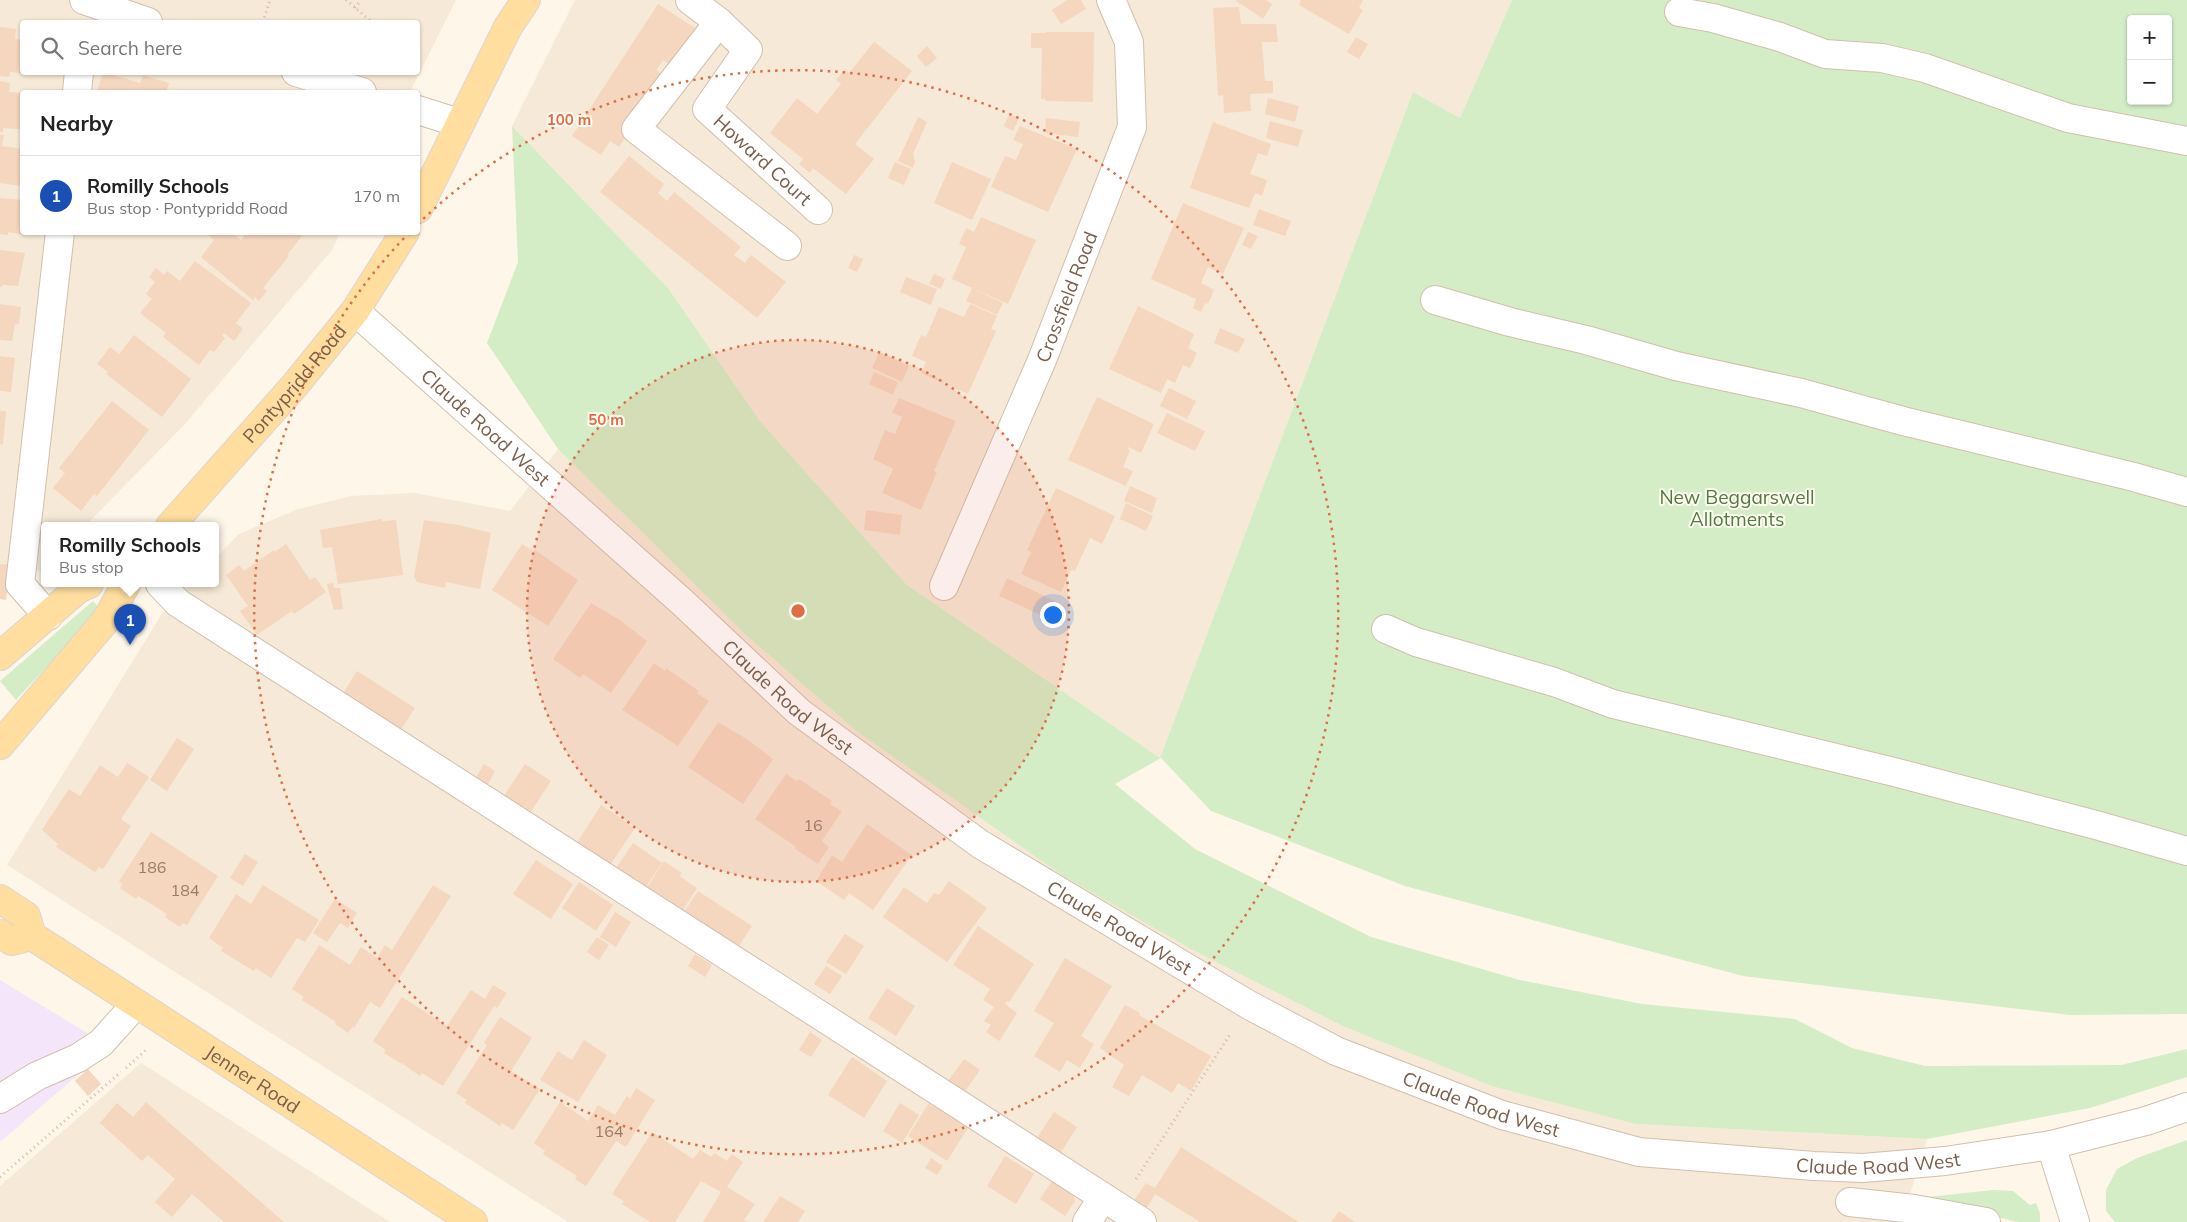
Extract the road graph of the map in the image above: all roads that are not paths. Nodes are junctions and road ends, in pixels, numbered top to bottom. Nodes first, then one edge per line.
1 (526, 0) edge
2 (690, 0) edge
3 (1111, 0) edge
4 (87, 8) edge
5 (1679, 12) dead end
6 (139, 20) edge
7 (719, 22) junction
8 (79, 75) edge
9 (306, 75) edge
10 (77, 90) edge
11 (355, 90) edge
12 (420, 111) edge
13 (459, 123) junction
14 (2187, 141) edge
15 (420, 205) edge
16 (818, 210) dead end
17 (60, 235) edge
18 (404, 235) edge
19 (787, 246) dead end
20 (1435, 300) dead end
21 (355, 312) junction
22 (2187, 492) edge
23 (174, 522) edge
24 (944, 586) dead end
25 (81, 587) edge
26 (124, 587) edge
27 (163, 587) edge
28 (48, 616) junction
29 (1386, 629) dead end
30 (0, 656) edge
31 (0, 745) edge
32 (2187, 851) edge
33 (0, 898) edge
34 (0, 934) edge
35 (32, 936) junction
36 (136, 1004) junction
37 (0, 1099) edge
38 (2187, 1107) edge
39 (2052, 1145) junction
40 (1110, 1202) junction
41 (1850, 1202) dead end
42 (474, 1222) edge
43 (1087, 1222) edge
44 (1142, 1222) edge
45 (1986, 1222) edge
46 (2075, 1222) edge

1 - 13 main road
2 - 7 street, Howard Court
3 - 24 street, Crossfield Road
4 - 6 street
5 - 14 street
7 - 16 street, Howard Court
7 - 19 street
8 - 10 street
9 - 11 street
12 - 13 street
13 - 15 main road
17 - 28 street
18 - 21 main road, Pontypridd Road
20 - 22 street
21 - 23 main road, Pontypridd Road
21 - 39 street, Claude Road West
25 - 28 main road
26 - 31 main road
27 - 40 street
28 - 30 main road
29 - 32 street
33 - 35 main road
34 - 35 main road
35 - 36 main road, Jenner Road
36 - 37 street
36 - 42 main road, Jenner Road
38 - 39 street, Claude Road West
39 - 46 street
40 - 43 street
40 - 44 street
41 - 45 street

